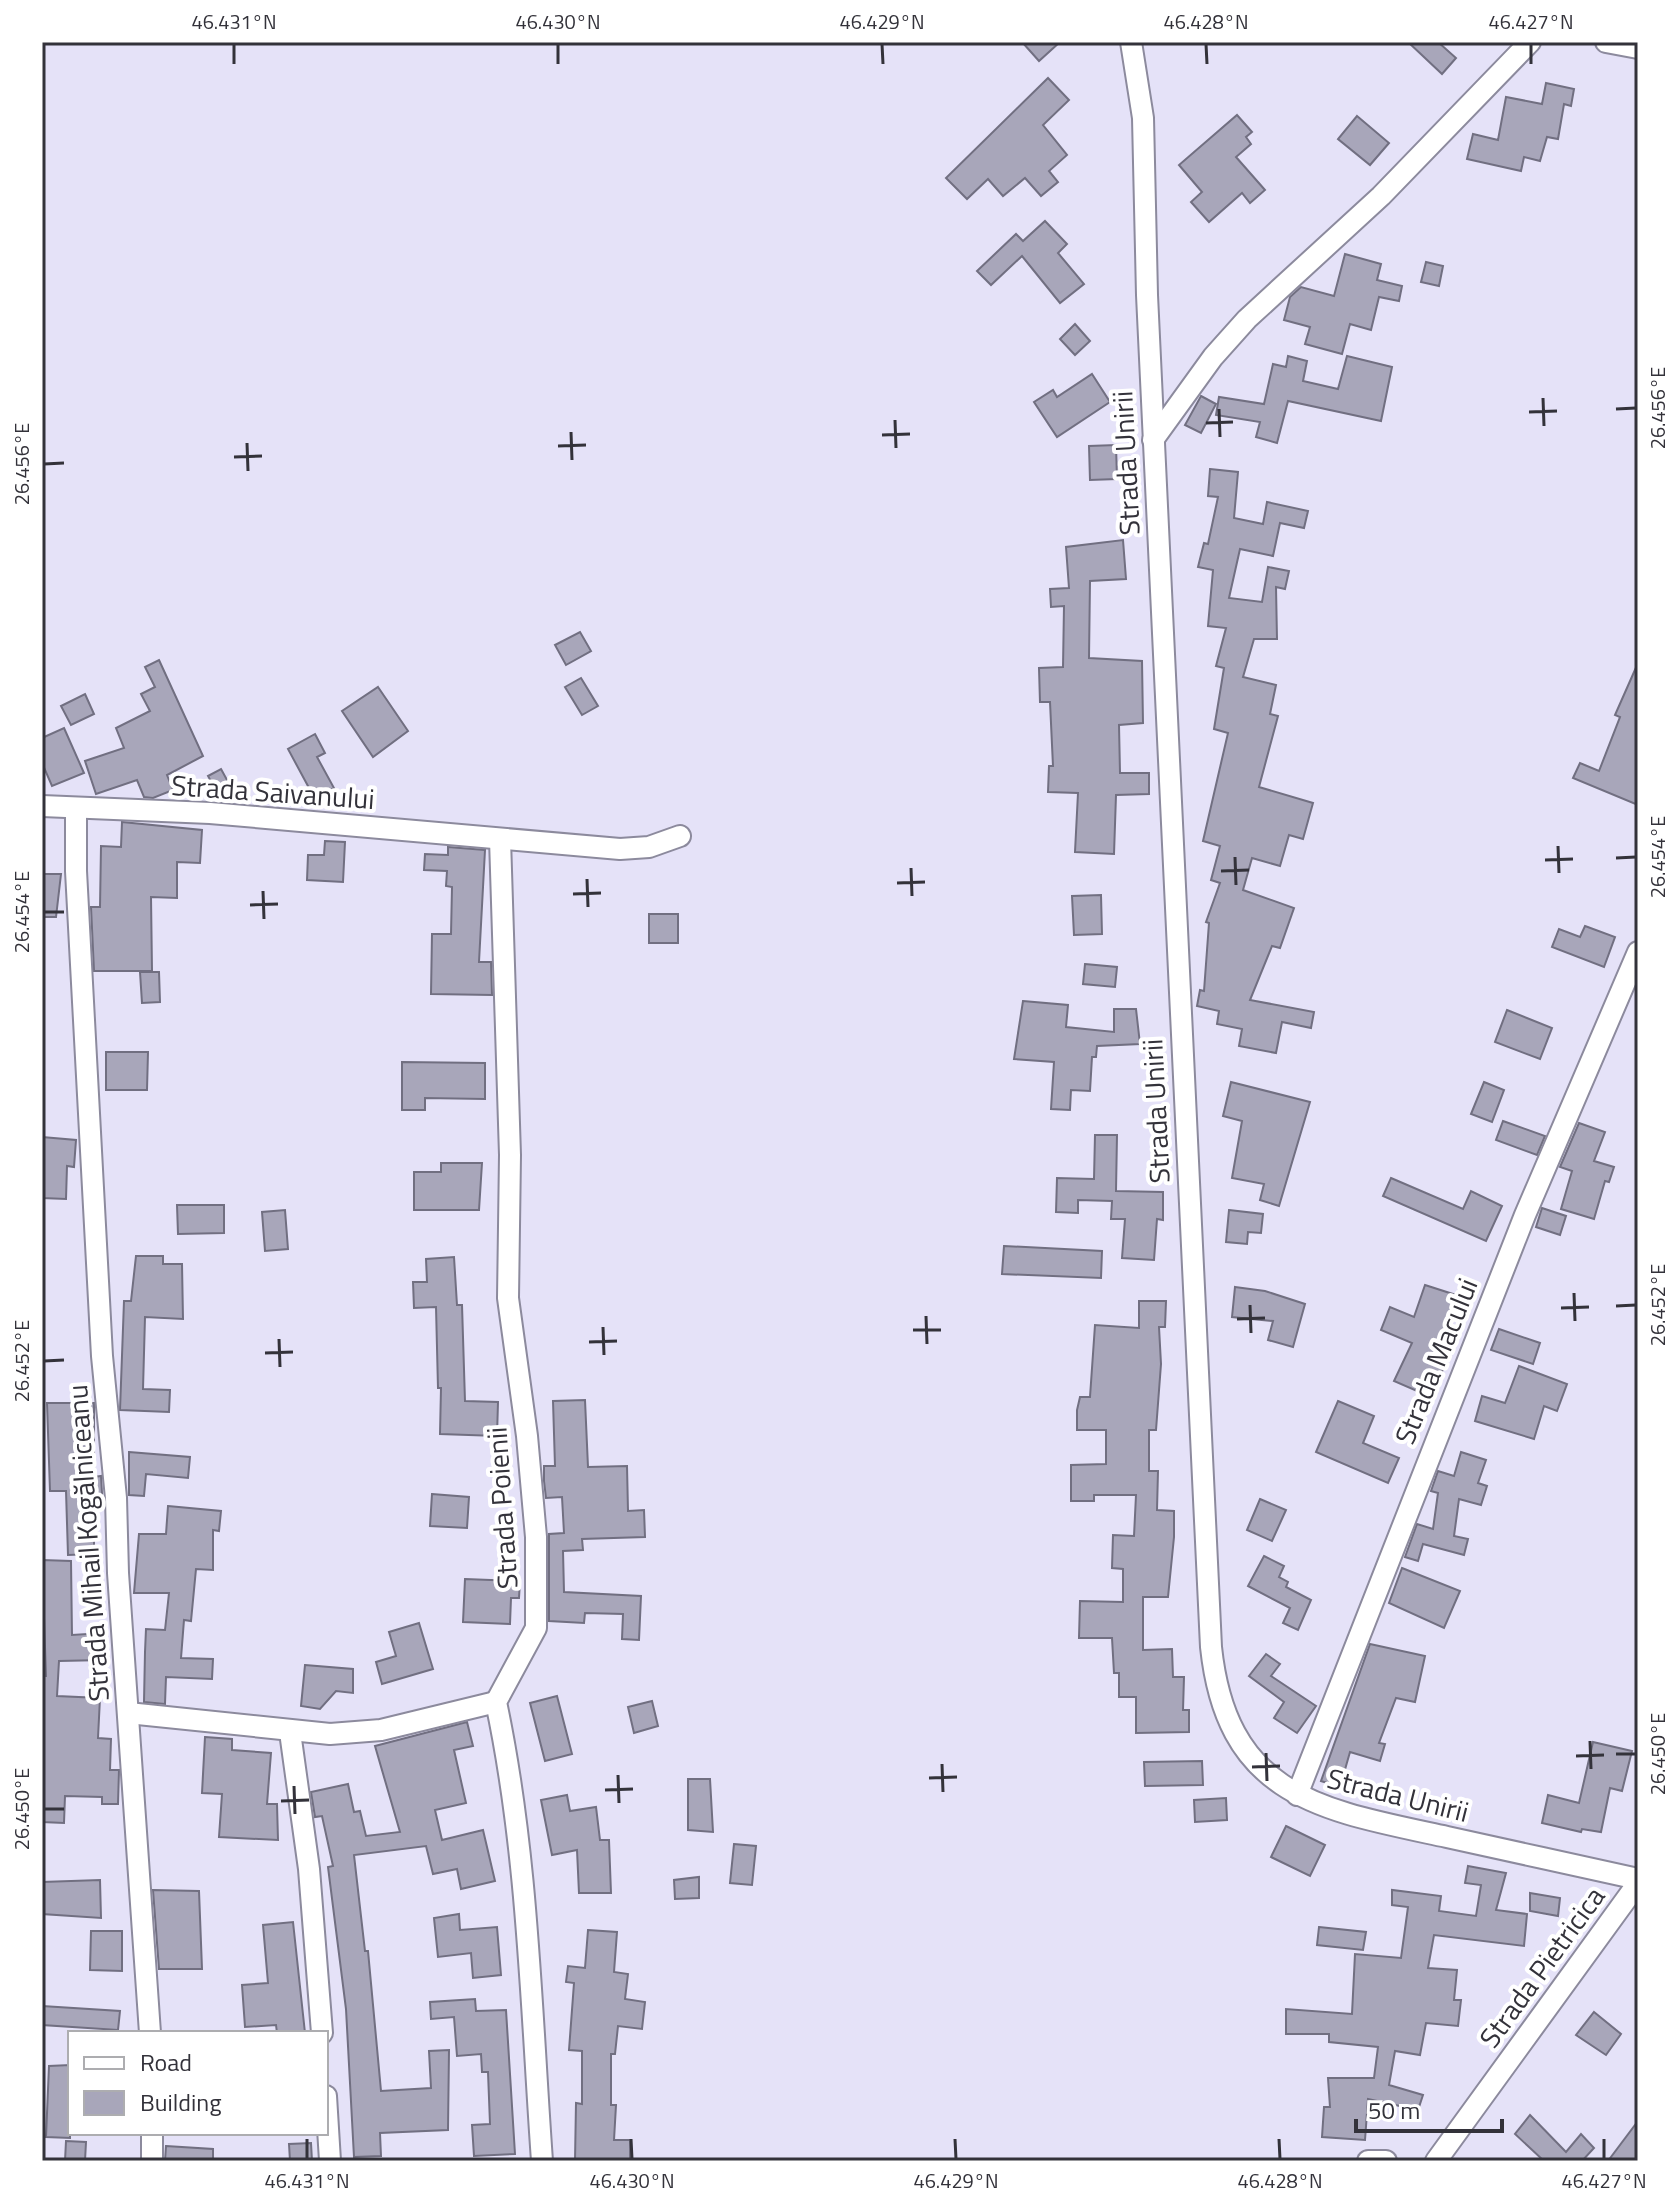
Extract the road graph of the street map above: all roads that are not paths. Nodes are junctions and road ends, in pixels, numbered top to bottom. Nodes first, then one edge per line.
1 (1131, 42) edge
2 (1530, 42) edge
3 (1606, 42) edge
4 (1638, 48) edge
5 (1153, 440) junction
6 (42, 806) edge
7 (76, 808) junction
8 (680, 836) dead end
9 (500, 839) junction
10 (1638, 952) edge
11 (496, 1702) junction
12 (128, 1713) junction
13 (290, 1732) junction
14 (1297, 1795) junction
15 (1638, 1881) edge
16 (150, 2031) edge
17 (322, 2031) edge
18 (328, 2128) edge
19 (152, 2135) edge
20 (152, 2161) edge
21 (330, 2161) edge
22 (542, 2161) edge
23 (1368, 2161) edge
24 (1386, 2161) edge
25 (1436, 2161) edge

1 - 5 street, Strada Unirii
2 - 5 street
3 - 4 street
5 - 14 street, Strada Unirii
6 - 7 street, Strada Saivanului
7 - 9 street, Strada Saivanului
7 - 12 street, Strada Mihail Kogălniceanu
8 - 9 street, Strada Saivanului
9 - 11 street, Strada Poienii
10 - 14 street, Strada Macului
11 - 13 street
11 - 22 street
12 - 13 street
12 - 16 street, Strada Mihail Kogălniceanu
13 - 17 street
14 - 15 street, Strada Unirii
15 - 25 street, Strada Pietricica
18 - 21 street
19 - 20 street
23 - 24 street

